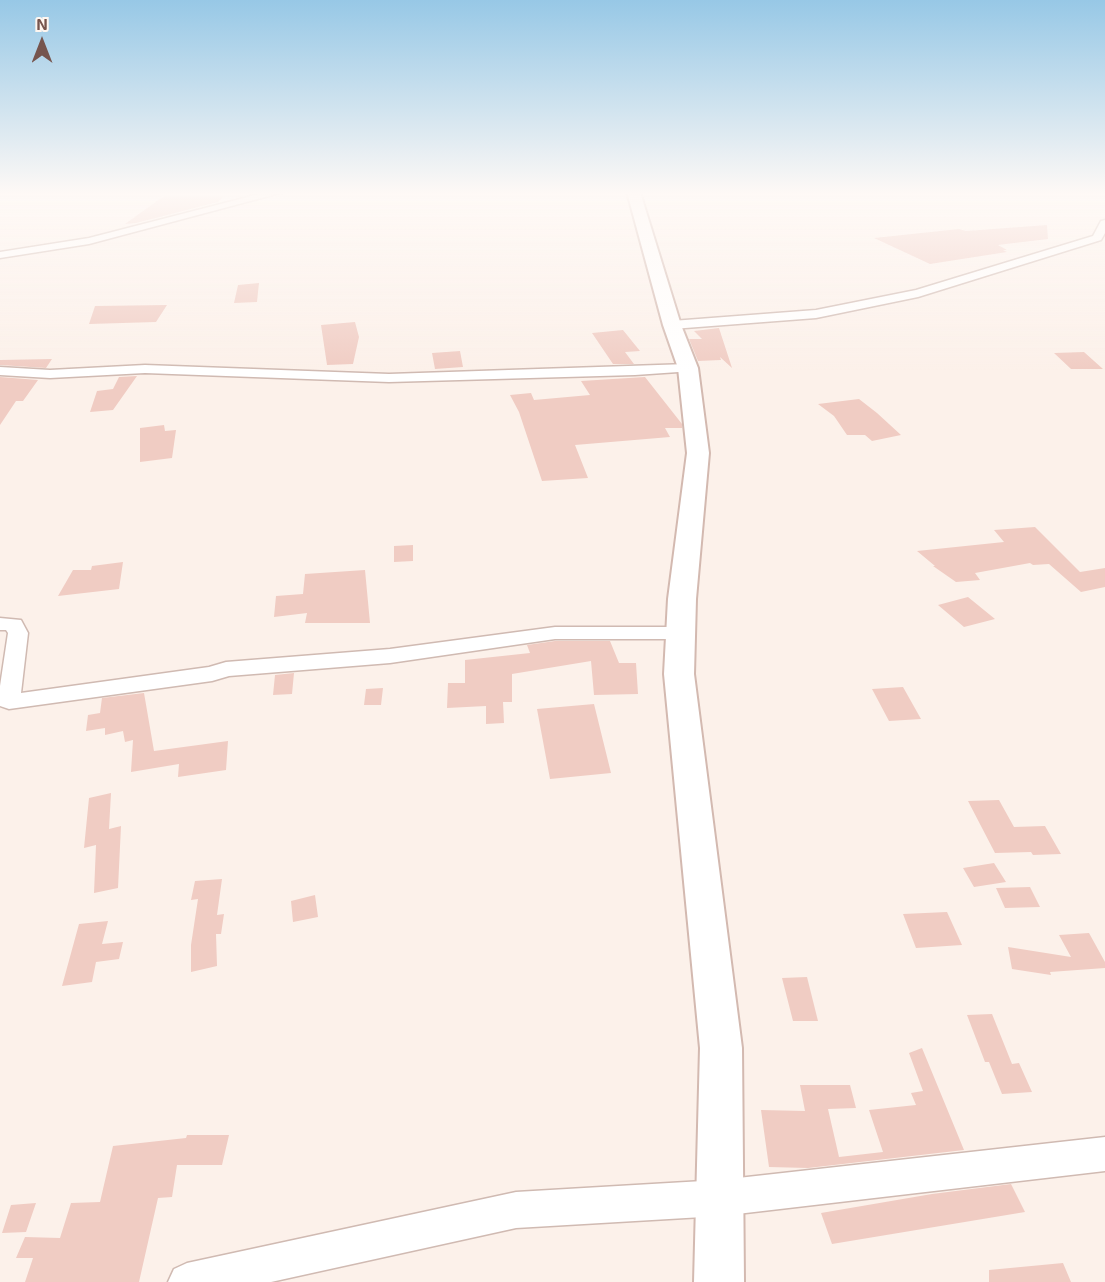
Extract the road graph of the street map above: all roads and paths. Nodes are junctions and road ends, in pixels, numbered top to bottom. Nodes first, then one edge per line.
1 (19, 252) edge
2 (651, 252) edge
3 (1058, 252) edge
4 (0, 255) edge
5 (672, 325) junction
6 (688, 368) junction
7 (0, 371) edge
8 (0, 624) edge
9 (680, 633) junction
10 (1105, 1154) edge
11 (720, 1198) junction
12 (187, 1282) edge
13 (719, 1282) edge

1 - 4 street
2 - 5 street
3 - 5 street
5 - 6 street
6 - 7 street
6 - 9 street
8 - 9 street
9 - 11 street
10 - 11 street
11 - 12 street
11 - 13 street

